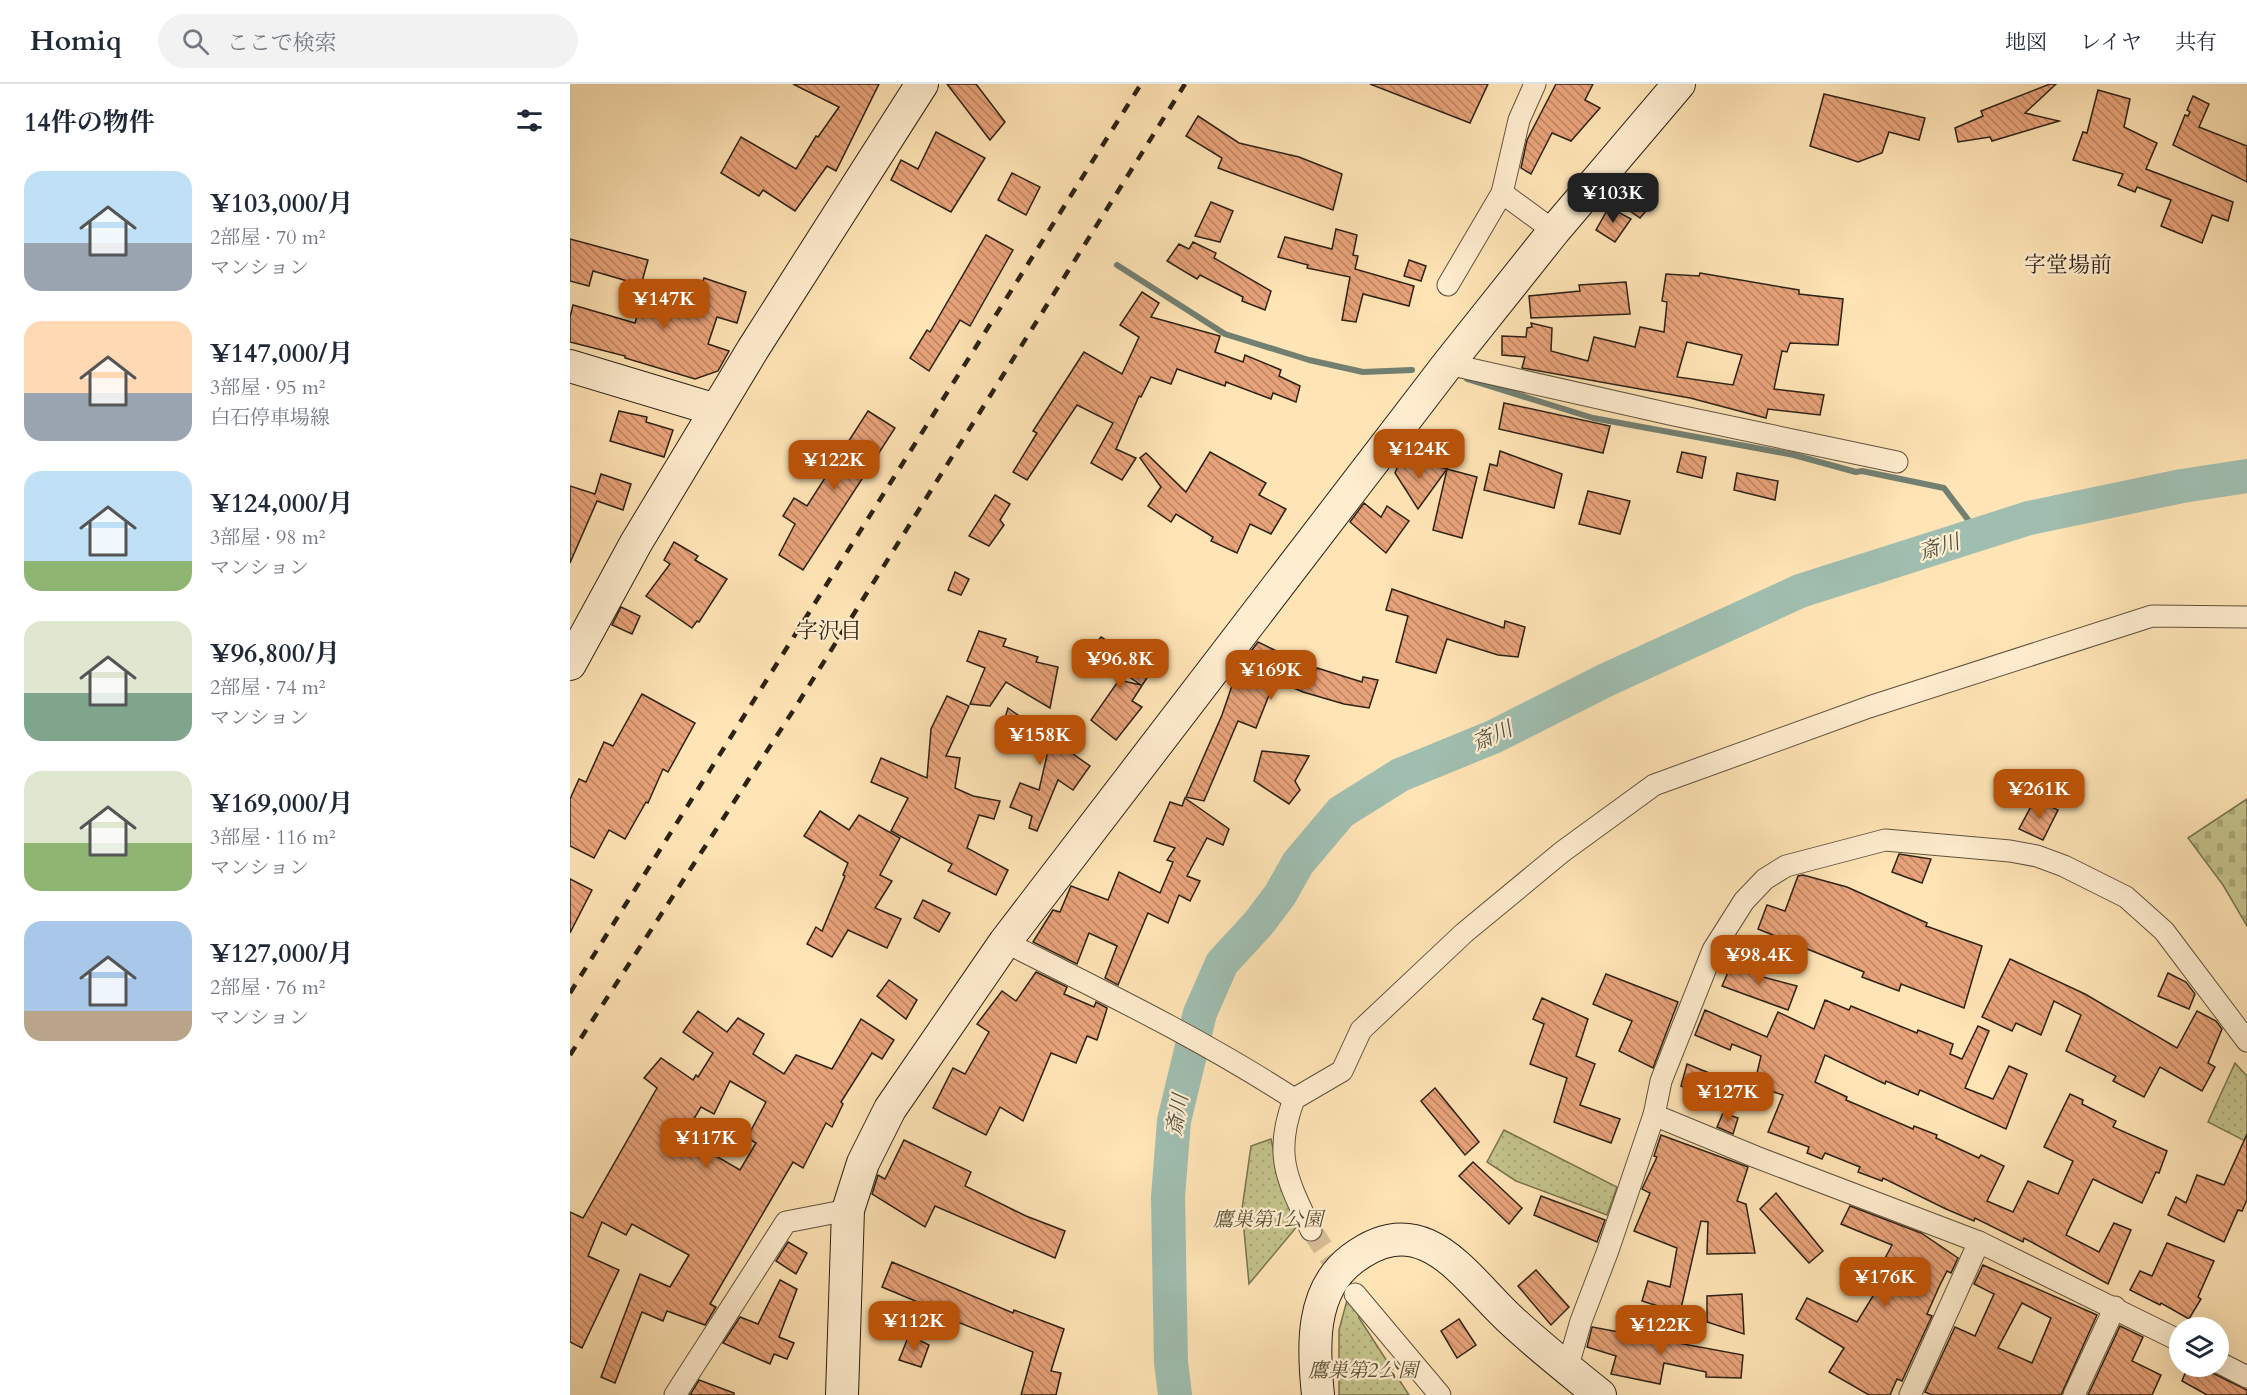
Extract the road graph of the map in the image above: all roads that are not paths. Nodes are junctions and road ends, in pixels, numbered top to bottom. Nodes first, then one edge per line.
1 (922, 84) edge
2 (1535, 84) edge
3 (1679, 84) edge
4 (1502, 194) junction
5 (1554, 231) junction
6 (1448, 285) dead end
7 (1448, 364) junction
8 (570, 366) edge
9 (717, 410) junction
10 (1897, 462) dead end
11 (2247, 617) edge
12 (570, 664) edge
13 (1005, 942) junction
14 (2247, 1041) edge
15 (1294, 1099) junction
16 (1654, 1115) junction
17 (848, 1210) junction
18 (1311, 1230) tunnel mouth
19 (1979, 1242) junction
20 (1355, 1294) tunnel mouth
21 (2115, 1307) junction
22 (2169, 1335) edge
23 (2229, 1368) edge
24 (1567, 1369) junction
25 (2247, 1377) edge
26 (675, 1395) edge
27 (842, 1395) edge
28 (1318, 1395) edge
29 (1440, 1395) edge
30 (1600, 1395) edge
31 (1910, 1395) edge
32 (2074, 1395) edge

1 - 9 street
2 - 4 street
3 - 5 street
4 - 5 street
4 - 6 street
5 - 7 street
7 - 10 street
7 - 13 street
8 - 9 street
9 - 12 street
11 - 15 street
13 - 15 street
13 - 17 street
14 - 16 street
15 - 18 street
16 - 19 street
16 - 24 street
17 - 26 street
17 - 27 street
19 - 21 street
19 - 31 street
20 - 29 street
21 - 22 street
21 - 32 street
23 - 25 street
24 - 28 street
24 - 30 street

